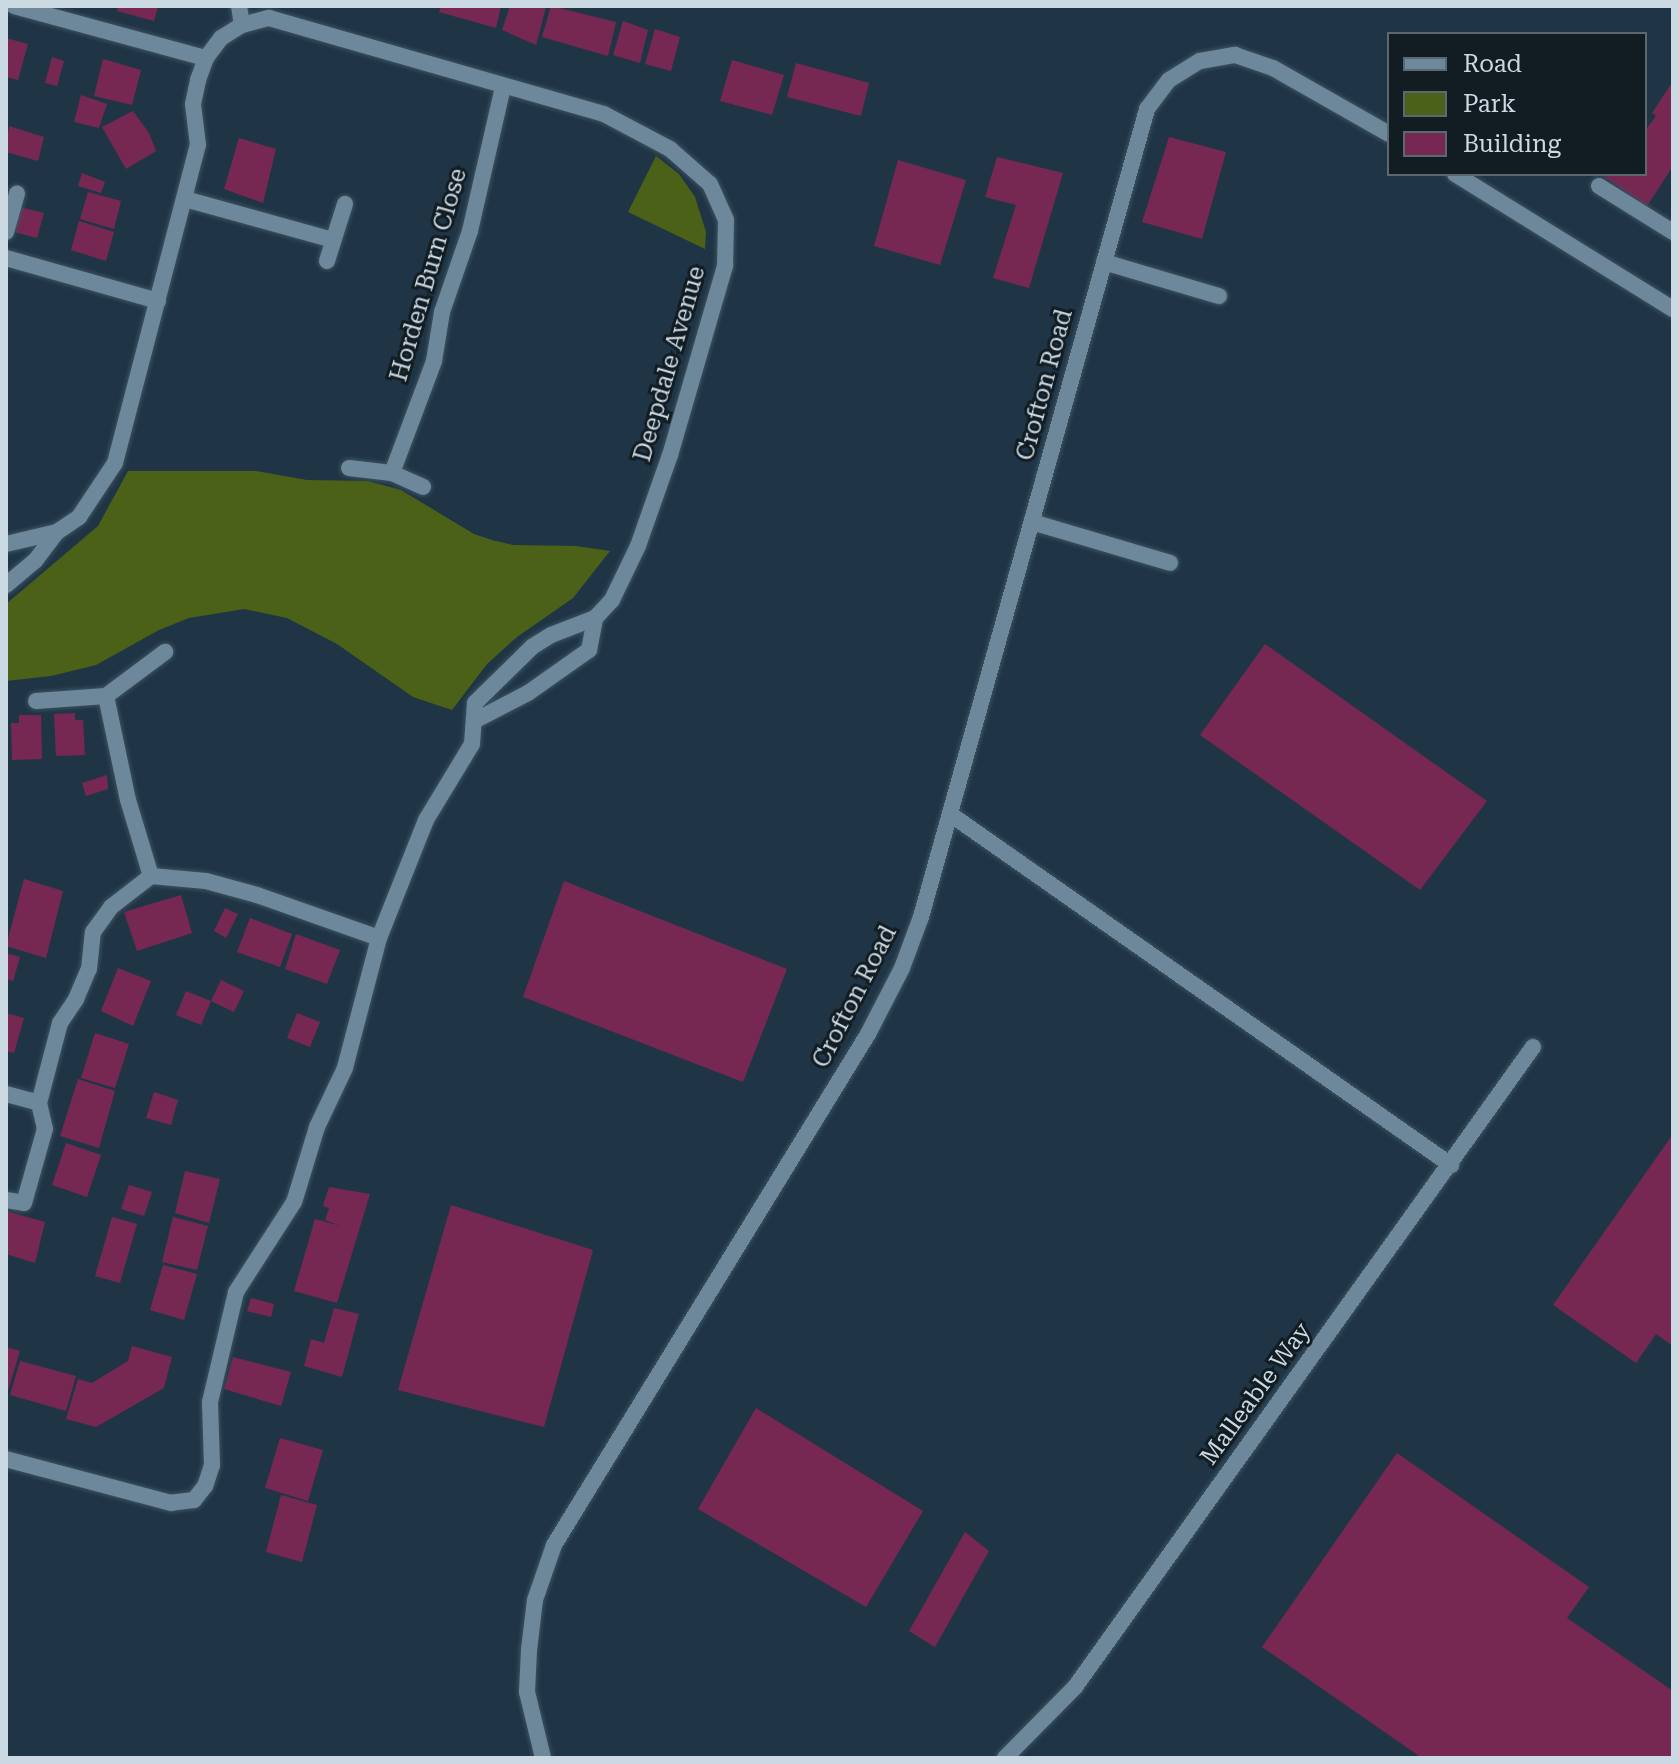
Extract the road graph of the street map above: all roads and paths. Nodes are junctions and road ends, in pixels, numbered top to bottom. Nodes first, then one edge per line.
1 (14, 6) edge
2 (239, 6) edge
3 (57, 12) edge
4 (242, 25) junction
5 (206, 58) junction
6 (503, 87) junction
7 (1387, 133) edge
8 (1458, 176) edge
9 (1599, 186) dead end
10 (17, 194) dead end
11 (185, 199) junction
12 (345, 204) dead end
13 (6, 232) edge
14 (1673, 232) edge
15 (333, 240) junction
16 (6, 258) edge
17 (327, 261) dead end
18 (1104, 262) junction
19 (1219, 296) dead end
20 (158, 301) junction
21 (1673, 309) edge
22 (349, 468) dead end
23 (392, 473) junction
24 (423, 487) dead end
25 (1032, 522) junction
26 (57, 532) junction
27 (6, 544) edge
28 (1170, 563) dead end
29 (6, 585) edge
30 (595, 618) junction
31 (165, 652) dead end
32 (106, 696) junction
33 (36, 701) dead end
34 (474, 721) junction
35 (950, 814) junction
36 (151, 876) junction
37 (379, 938) junction
38 (1533, 1047) dead end
39 (6, 1094) edge
40 (39, 1103) junction
41 (1451, 1165) junction
42 (6, 1200) edge
43 (6, 1459) edge
44 (543, 1758) edge
45 (1005, 1758) edge

1 - 3 street
2 - 4 street
3 - 5 street
4 - 5 street
4 - 6 street, Deepdale Avenue
5 - 11 street
6 - 23 street, Horden Burn Close
6 - 30 street, Deepdale Avenue
7 - 18 street, Crofton Road
8 - 21 street
9 - 14 street
10 - 13 street
11 - 15 street
11 - 20 street
12 - 15 street
15 - 17 street
16 - 20 street
18 - 19 street
18 - 25 street, Crofton Road
20 - 26 street
22 - 23 street
23 - 24 street
25 - 28 street
25 - 35 street, Crofton Road
26 - 27 street
26 - 29 street
30 - 34 street
30 - 34 street
31 - 32 street
32 - 33 street
32 - 36 street
34 - 37 street
35 - 41 street
35 - 44 street, Crofton Road
36 - 37 street
36 - 40 street
37 - 43 street
38 - 41 street, Malleable Way
39 - 40 street
40 - 42 street
41 - 45 street, Malleable Way

